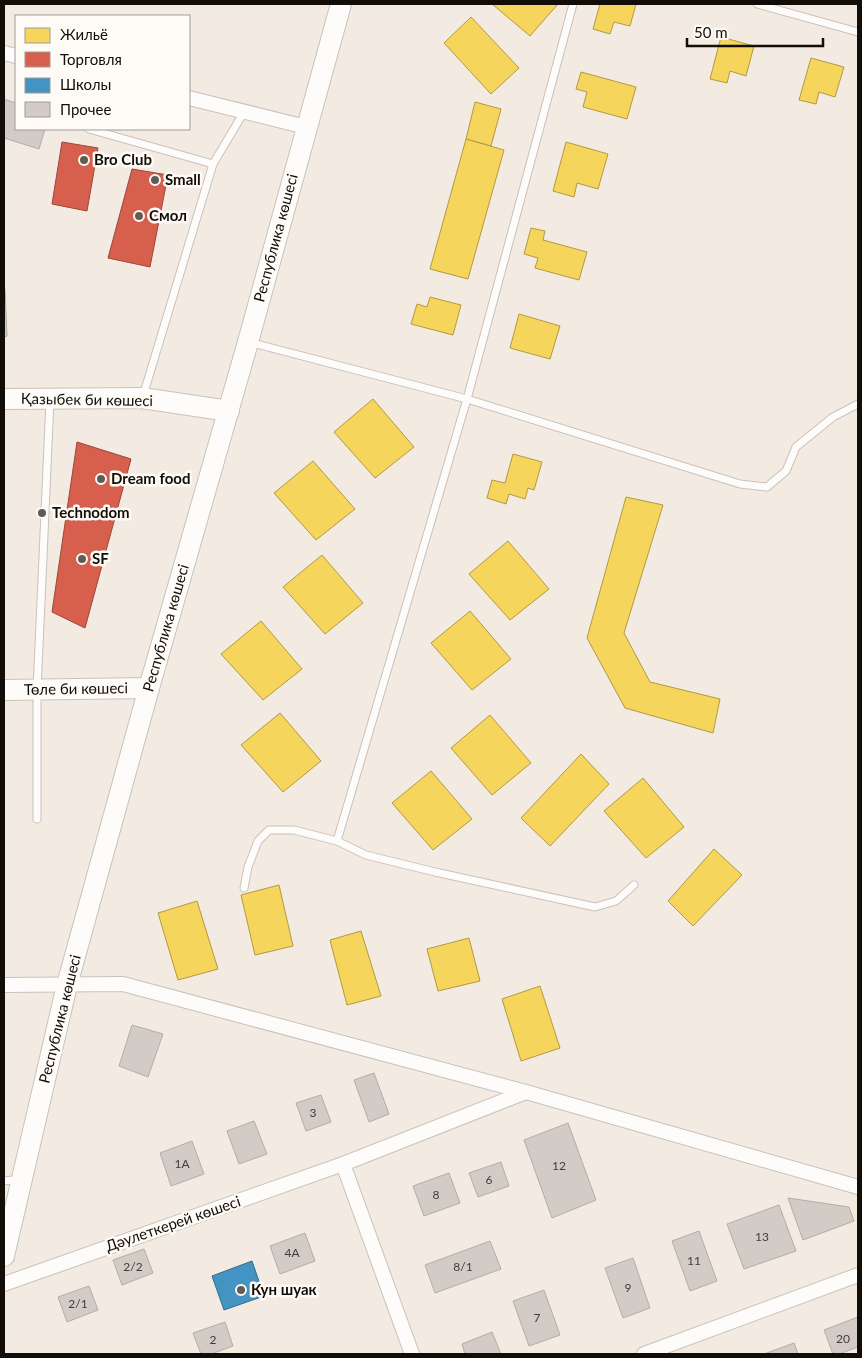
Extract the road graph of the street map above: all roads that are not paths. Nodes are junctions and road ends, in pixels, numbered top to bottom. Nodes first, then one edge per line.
1 (341, 4) edge
2 (574, 4) edge
3 (757, 4) edge
4 (858, 32) edge
5 (190, 98) edge
6 (244, 112) junction
7 (306, 128) junction
8 (92, 130) edge
9 (213, 164) junction
10 (248, 342) junction
11 (51, 398) junction
12 (142, 398) junction
13 (4, 399) edge
14 (467, 400) junction
15 (858, 404) edge
16 (229, 411) junction
17 (149, 688) junction
18 (4, 690) edge
19 (37, 690) junction
20 (37, 819) dead end
21 (337, 841) junction
22 (634, 885) dead end
23 (244, 888) dead end
24 (4, 985) edge
25 (67, 985) junction
26 (526, 1092) junction
27 (343, 1164) junction
28 (12, 1180) edge
29 (858, 1186) edge
30 (4, 1256) edge
31 (858, 1275) edge
32 (4, 1284) edge
33 (412, 1354) edge
34 (644, 1354) edge

1 - 7 main road, Республика көшесі
2 - 14 lane
3 - 4 lane
5 - 6 street
6 - 7 street
6 - 9 lane
7 - 10 main road, Республика көшесі
8 - 9 lane
9 - 12 lane
10 - 14 lane
10 - 16 main road, Республика көшесі
11 - 12 main road, Қазыбек би көшесі
11 - 13 main road, Қазыбек би көшесі
11 - 19 lane
12 - 16 main road, Қазыбек би көшесі
14 - 15 lane
14 - 21 lane
16 - 17 main road, Республика көшесі
17 - 19 main road, Төле би көшесі
17 - 25 main road, Республика көшесі
18 - 19 main road, Төле би көшесі
19 - 20 lane
21 - 22 lane
21 - 23 lane
24 - 25 street
25 - 26 street
25 - 28 main road, Республика көшесі
26 - 27 street, Дәулеткерей көшесі
26 - 29 street
27 - 32 street, Дәулеткерей көшесі
27 - 33 street
28 - 30 main road, Республика көшесі
31 - 34 street

